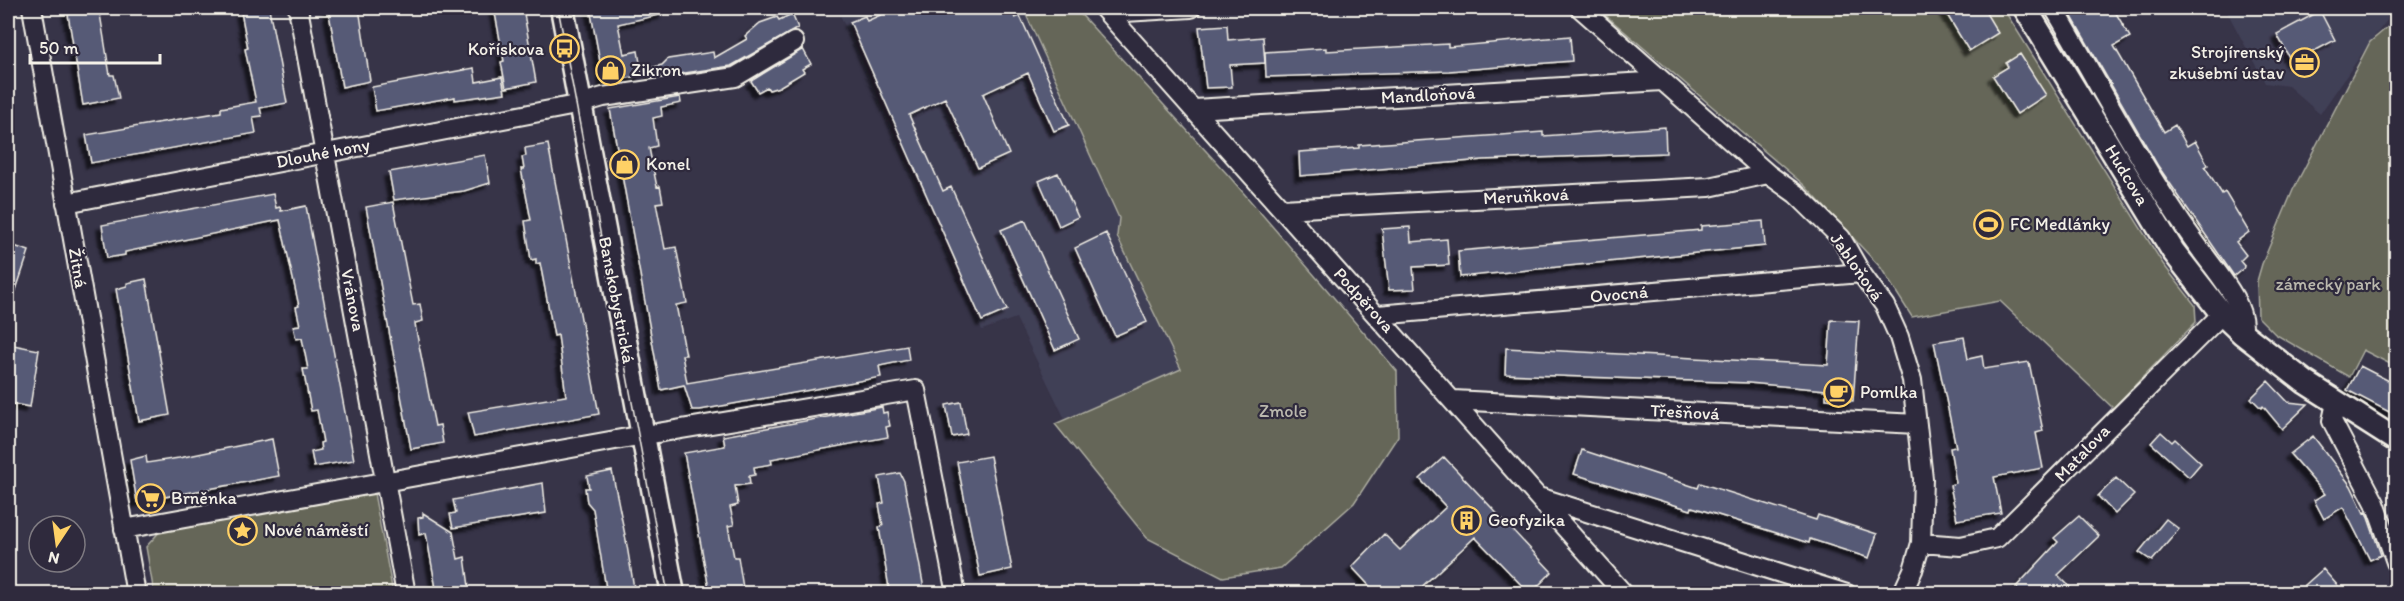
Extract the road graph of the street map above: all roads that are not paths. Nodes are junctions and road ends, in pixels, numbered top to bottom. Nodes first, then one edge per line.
1 (32, 8) edge
2 (298, 8) edge
3 (562, 8) edge
4 (1191, 8) edge
5 (1580, 8) edge
6 (2025, 8) edge
7 (2054, 8) edge
8 (1106, 10) edge
9 (794, 42) dead end
10 (1662, 81) junction
11 (580, 104) junction
12 (1194, 109) junction
13 (325, 153) junction
14 (1768, 174) junction
15 (66, 203) junction
16 (1282, 209) junction
17 (1861, 273) junction
18 (2222, 314) junction
19 (1378, 315) junction
20 (2242, 333) junction
21 (1453, 400) junction
22 (2336, 403) junction
23 (1917, 424) junction
24 (643, 436) junction
25 (2397, 440) edge
26 (387, 481) junction
27 (1540, 497) junction
28 (124, 529) junction
29 (1921, 543) junction
30 (2397, 562) edge
31 (135, 594) edge
32 (406, 594) edge
33 (672, 594) edge
34 (956, 594) edge
35 (1624, 594) edge
36 (1847, 594) edge
37 (1902, 594) edge

1 - 15 street, Žitná
2 - 13 street, Vránova
3 - 11 street, Banskobystrická
4 - 8 street
5 - 10 street, Jabloňová
6 - 18 street, Hudcova
7 - 20 street, Hudcova
8 - 12 street, Podpěrova
9 - 11 street, Dlouhé hony
10 - 12 street, Mandloňová
10 - 14 street, Jabloňová
11 - 13 street, Dlouhé hony
11 - 24 street, Banskobystrická
12 - 16 street, Podpěrova
13 - 15 street, Dlouhé hony
13 - 26 street, Vránova
14 - 16 street, Meruňková
14 - 17 street, Jabloňová
15 - 28 street, Žitná
16 - 19 street, Podpěrova
17 - 19 street, Ovocná
17 - 23 street, Jabloňová
18 - 20 street, Hudcova
18 - 29 street, Matalova
19 - 21 street, Podpěrova
20 - 22 street, Hudcova
21 - 23 street, Třešňová
21 - 27 street, Podpěrova
22 - 25 street, Hudcova
22 - 30 street
23 - 29 street, Jabloňová
24 - 26 street
24 - 33 street, Banskobystrická
24 - 34 street
26 - 28 street
26 - 32 street, Vránova
27 - 35 street, Podpěrova
27 - 36 street
28 - 31 street
29 - 37 street, Jabloňová

